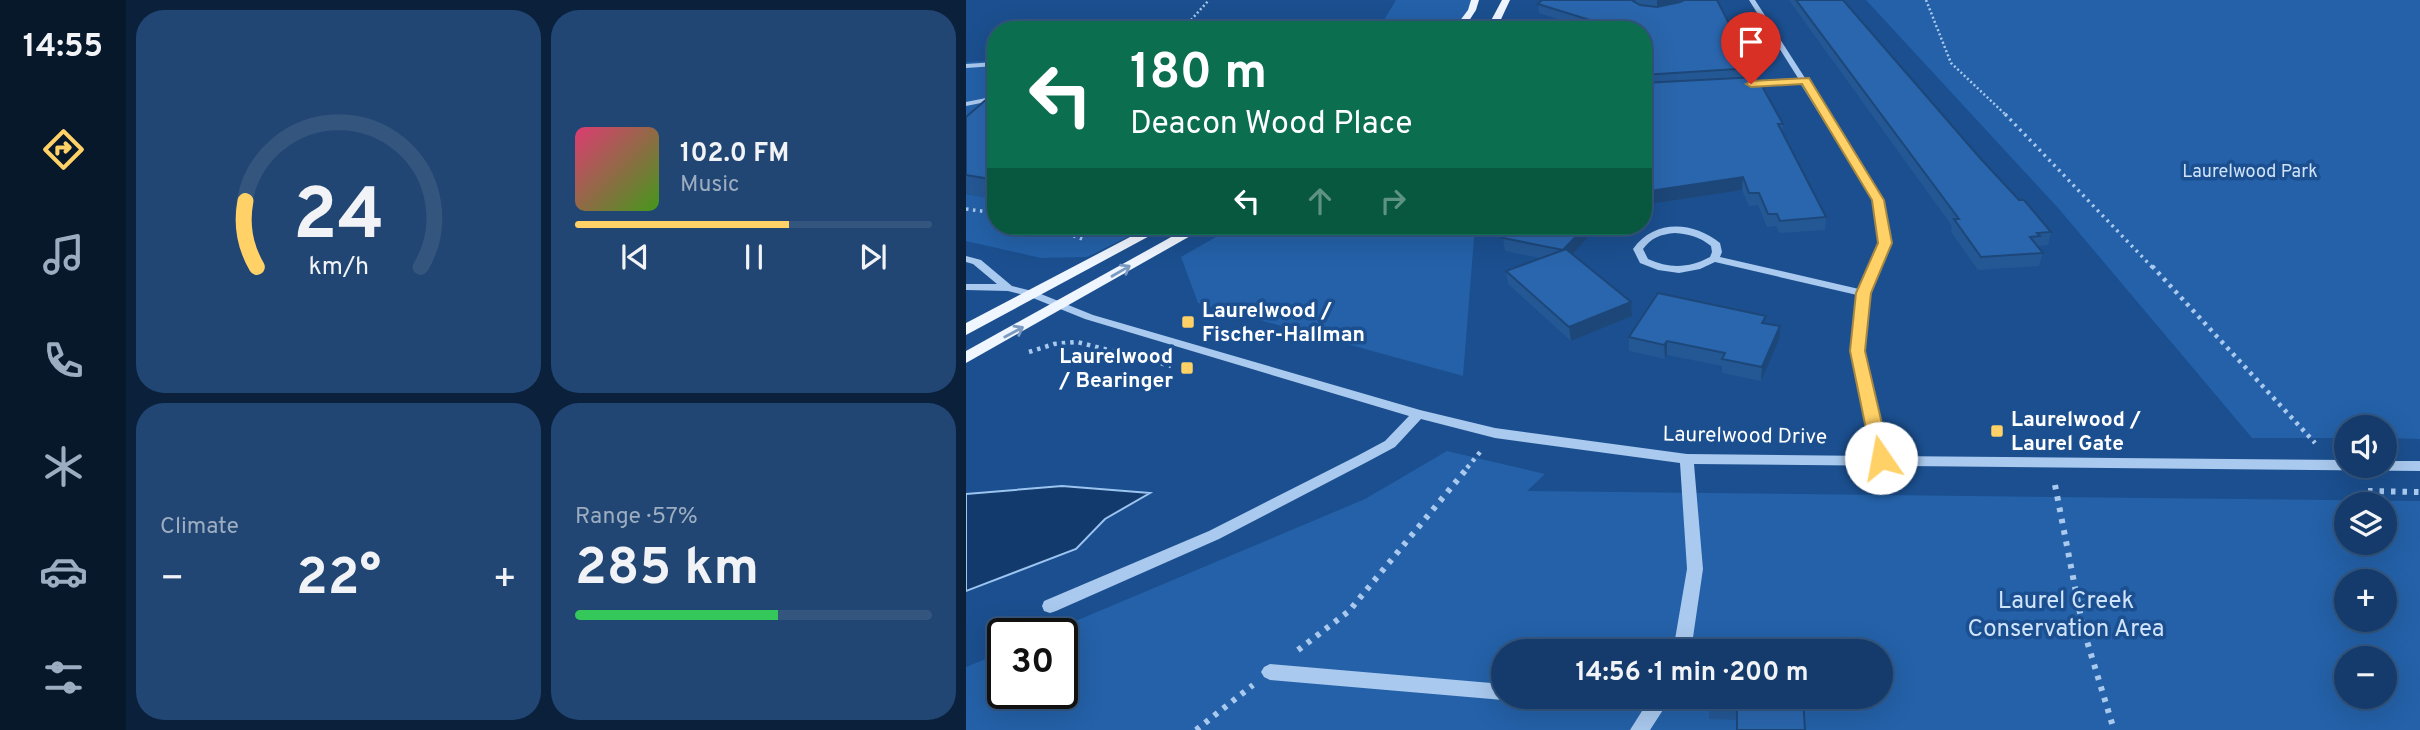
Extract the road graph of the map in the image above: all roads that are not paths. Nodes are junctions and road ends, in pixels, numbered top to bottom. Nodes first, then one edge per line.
1 (1475, 0) edge
2 (1506, 0) edge
3 (1752, 0) edge
4 (1464, 21) edge
5 (1496, 21) edge
6 (966, 66) edge
7 (987, 66) edge
8 (1805, 80) junction
9 (1738, 84) edge
10 (987, 100) edge
11 (966, 104) edge
12 (1145, 235) edge
13 (1185, 235) edge
14 (966, 259) edge
15 (1714, 259) junction
16 (966, 287) edge
17 (1008, 288) junction
18 (1863, 293) junction
19 (1032, 294) junction
20 (1062, 306) junction
21 (966, 330) edge
22 (966, 358) edge
23 (1418, 414) junction
24 (1687, 458) junction
25 (1881, 458) junction
26 (2420, 466) edge
27 (1050, 606) dead end
28 (1684, 639) edge
29 (1270, 672) dead end
30 (1491, 691) edge
31 (1654, 709) edge
32 (1639, 730) edge

1 - 4 main road
2 - 5 main road
3 - 8 street
6 - 7 street
8 - 9 street
8 - 18 street
10 - 11 street
12 - 19 main road
20 -> 13 main road
14 - 17 street, Laurelwood Drive
15 - 15 street
15 - 18 street
16 - 17 street, Laurelwood Drive
17 - 19 street, Laurelwood Drive
18 - 25 street
19 - 20 street, Laurelwood Drive
19 - 21 main road
22 -> 20 main road
20 - 23 street, Laurelwood Drive
23 - 24 street, Laurelwood Drive
23 - 27 lane
24 - 25 street, Laurelwood Drive
24 - 28 street
25 - 26 street, Laurelwood Drive
29 - 30 street
31 - 32 street

